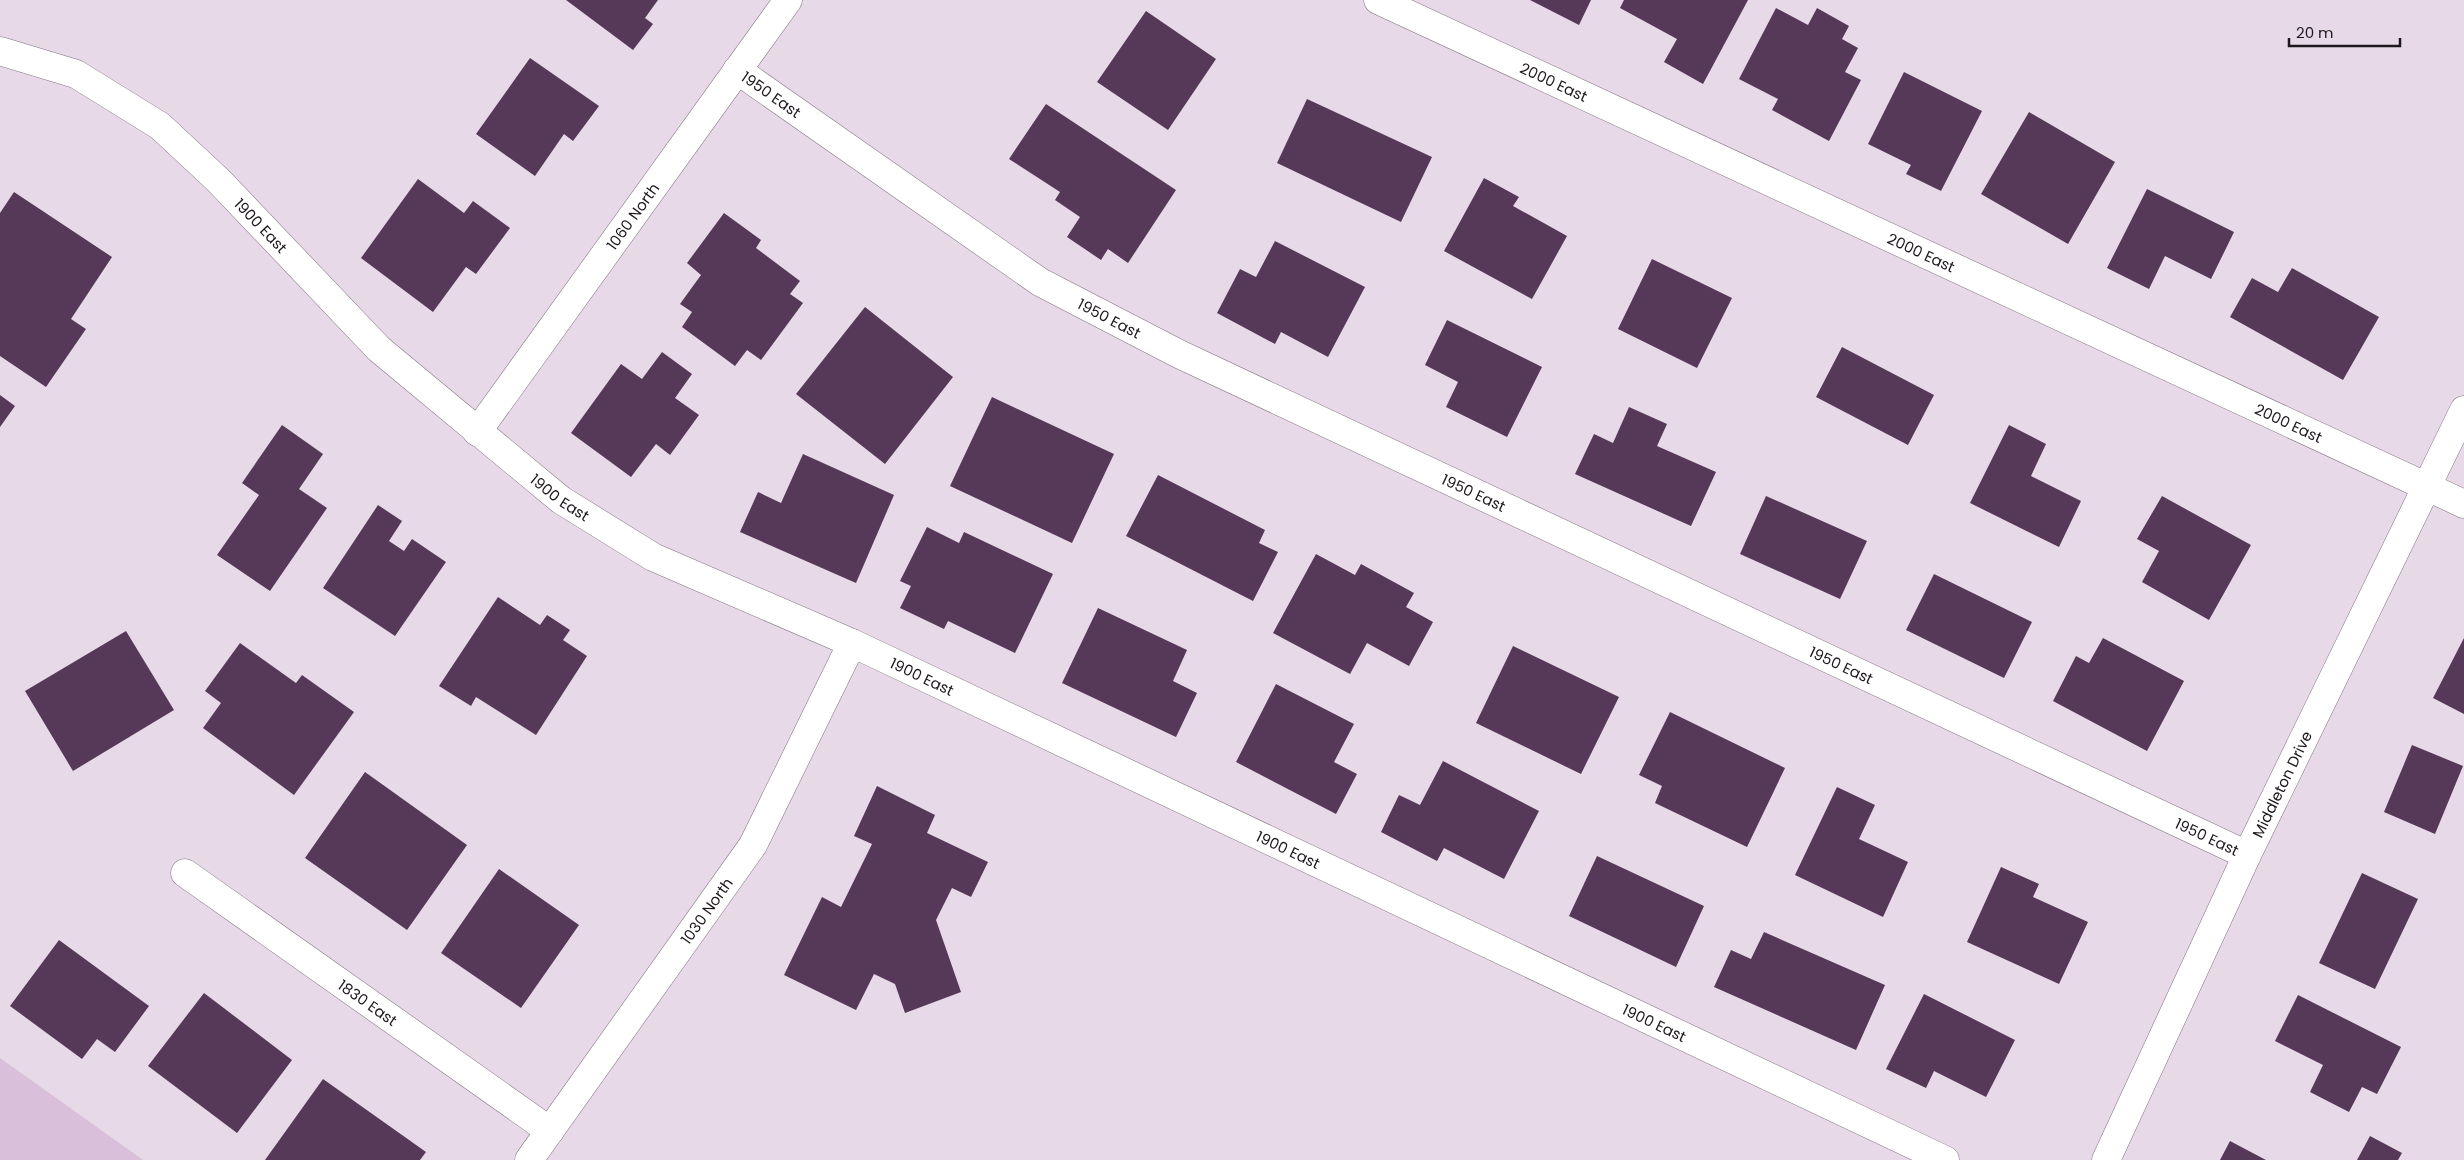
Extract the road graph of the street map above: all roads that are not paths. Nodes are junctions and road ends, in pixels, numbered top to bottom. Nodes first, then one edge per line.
1 (788, 0) edge
2 (1391, 3) edge
3 (0, 51) edge
4 (737, 70) junction
5 (2464, 410) edge
6 (478, 432) junction
7 (2427, 486) junction
8 (2464, 504) edge
9 (852, 643) junction
10 (2247, 855) junction
11 (185, 873) dead end
12 (550, 1131) junction
13 (529, 1160) edge
14 (1945, 1160) edge
15 (2106, 1160) edge

1 - 4 street, 1060 North
2 - 7 street, 2000 East
3 - 6 street, 1900 East
4 - 6 street, 1060 North
4 - 10 street, 1950 East
5 - 7 street, Middleton Drive
6 - 9 street, 1900 East
7 - 8 street, 2000 East
7 - 10 street, Middleton Drive
9 - 12 street, 1030 North
9 - 14 street, 1900 East
10 - 15 street, Middleton Drive
11 - 12 street, 1830 East
12 - 13 street, 1030 North

